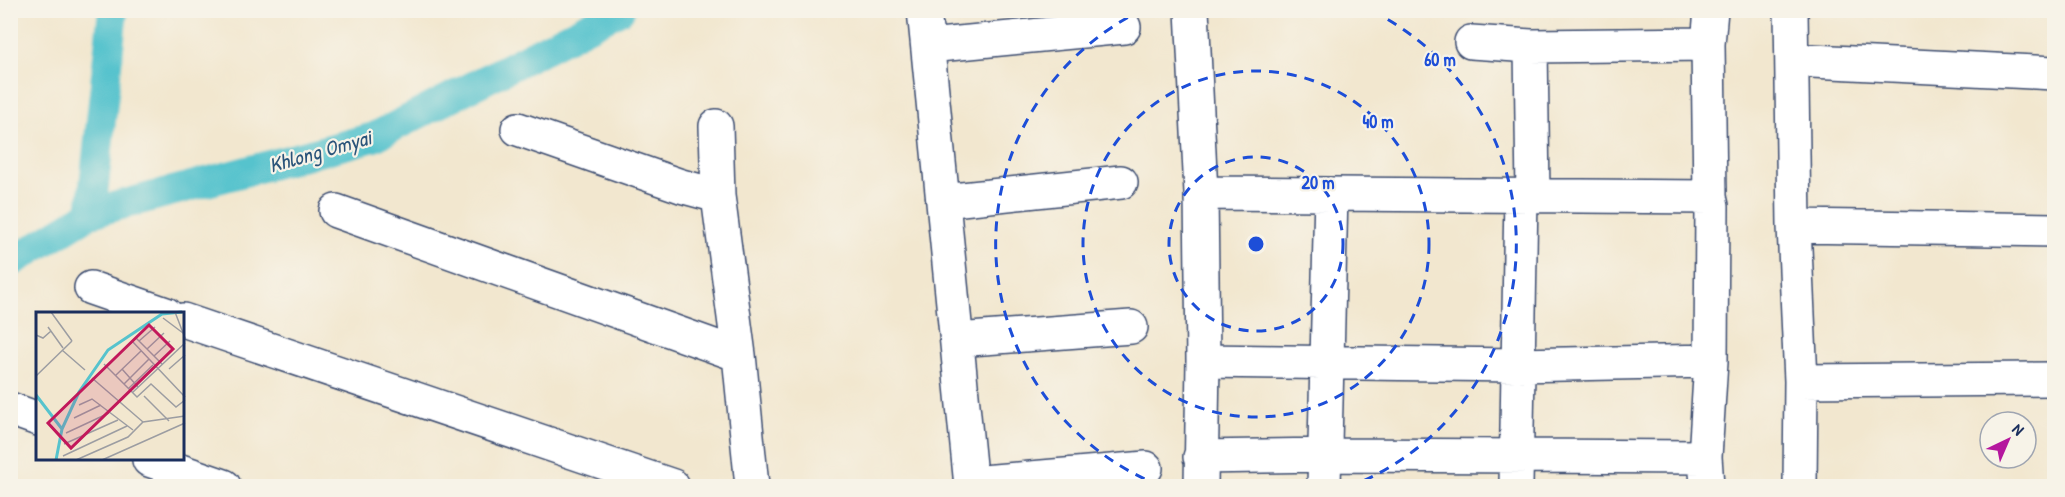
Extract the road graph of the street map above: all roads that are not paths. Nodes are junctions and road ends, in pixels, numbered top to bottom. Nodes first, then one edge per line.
1 (924, 10) edge
2 (1192, 10) edge
3 (1711, 10) edge
4 (1791, 10) edge
5 (1124, 27) dead end
6 (1471, 42) dead end
7 (1708, 44) junction
8 (928, 46) junction
9 (1531, 46) junction
10 (1792, 60) junction
11 (2055, 73) edge
12 (716, 126) dead end
13 (518, 129) dead end
14 (1121, 182) dead end
15 (1201, 193) junction
16 (1331, 194) junction
17 (718, 196) junction
18 (1527, 196) junction
19 (1710, 197) junction
20 (943, 201) junction
21 (336, 212) dead end
22 (1794, 226) junction
23 (2055, 230) edge
24 (91, 288) dead end
25 (160, 312) edge
26 (184, 320) edge
27 (1131, 327) dead end
28 (957, 340) junction
29 (739, 355) junction
30 (1203, 361) junction
31 (1711, 361) junction
32 (1326, 363) junction
33 (1517, 365) junction
34 (2055, 379) edge
35 (1801, 381) junction
36 (10, 409) edge
37 (36, 418) edge
38 (155, 461) edge
39 (1146, 468) dead end
40 (1325, 471) edge
41 (1201, 472) edge
42 (1516, 472) edge
43 (1706, 472) edge
44 (971, 485) edge
45 (224, 486) edge
46 (673, 486) edge
47 (752, 486) edge
48 (1800, 486) edge

1 - 8 street
2 - 15 street
3 - 7 street
4 - 10 street
5 - 8 street
6 - 9 street
7 - 9 street
7 - 19 street
8 - 20 street
9 - 18 street
10 - 11 street
10 - 22 street
12 - 17 street
13 - 17 street
14 - 20 street
15 - 16 street
15 - 30 street
16 - 18 street
16 - 32 street
17 - 29 street
18 - 19 street
18 - 33 street
19 - 31 street
20 - 28 street
21 - 29 street
22 - 23 street
22 - 35 street
24 - 25 street
26 - 46 street
27 - 28 street
28 - 44 street
29 - 47 street
30 - 32 street
30 - 41 street
31 - 33 street
31 - 43 street
32 - 33 street
32 - 40 street
33 - 42 street
34 - 35 street
35 - 48 street
36 - 37 street
38 - 45 street
39 - 44 street
40 - 41 street
40 - 42 street
42 - 43 street

